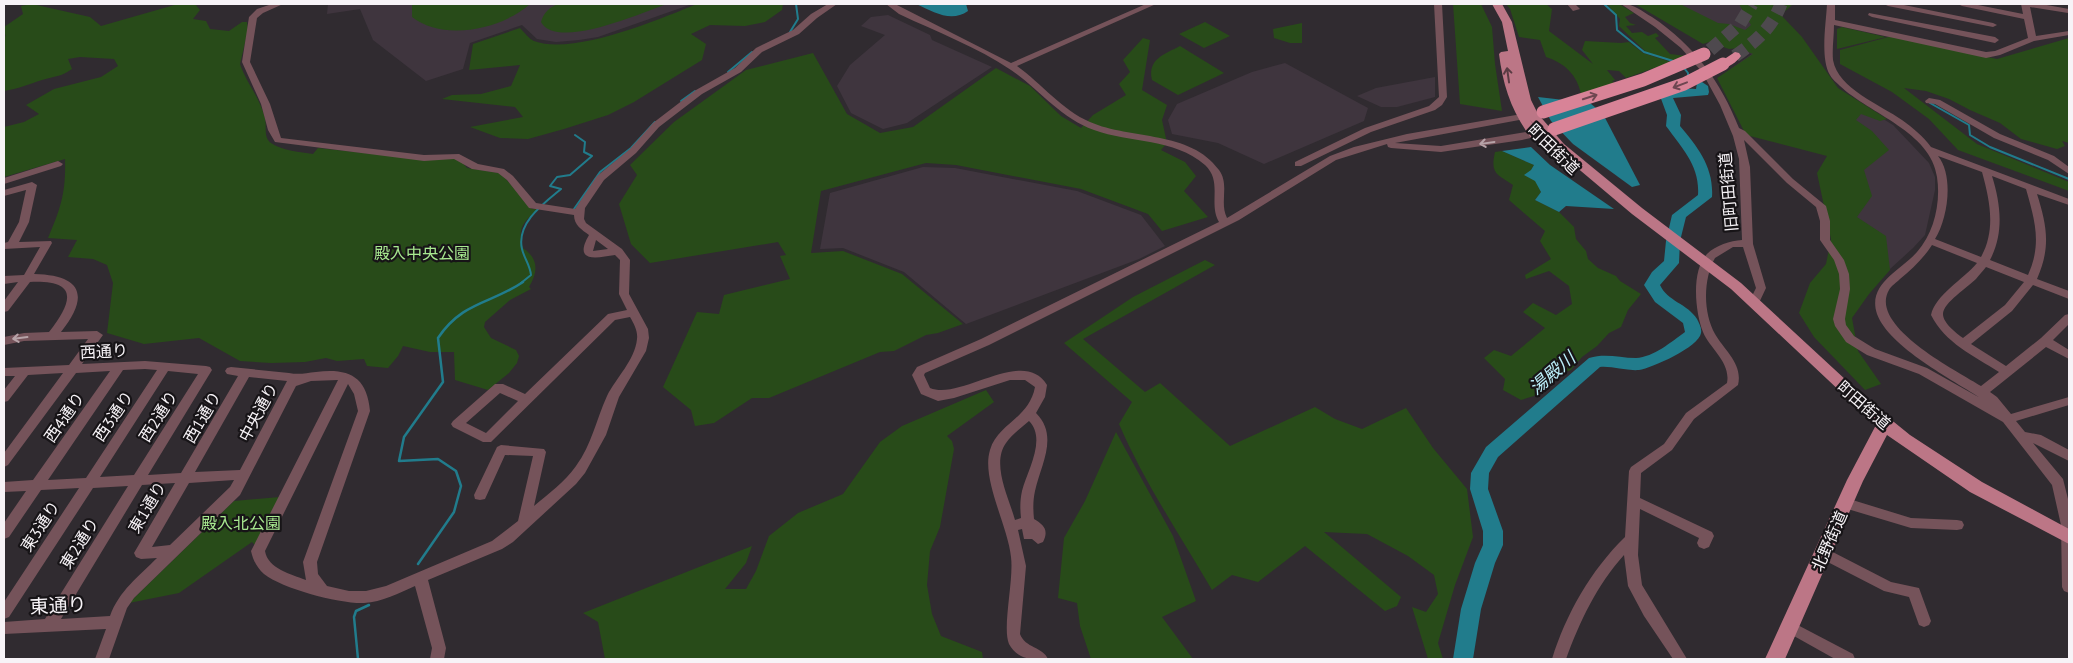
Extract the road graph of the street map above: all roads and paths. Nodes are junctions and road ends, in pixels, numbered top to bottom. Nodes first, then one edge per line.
1 (278, 4) edge
2 (833, 4) edge
3 (890, 4) edge
4 (1152, 4) edge
5 (1438, 4) edge
6 (1489, 4) edge
7 (1497, 4) edge
8 (1625, 4) edge
9 (1831, 4) edge
10 (1872, 4) edge
11 (1888, 4) edge
12 (1962, 4) edge
13 (2025, 4) edge
14 (2029, 4) edge
15 (1990, 7) edge
16 (260, 10) junction
17 (2068, 11) edge
18 (1872, 15) junction
19 (244, 16) dead end
20 (2028, 17) junction
21 (1831, 22) junction
22 (1993, 25) junction
23 (1872, 31) junction
24 (2069, 33) edge
25 (1995, 40) junction
26 (2032, 40) junction
27 (1707, 52) tunnel mouth
28 (1998, 53) junction
29 (1735, 56) tunnel mouth
30 (1724, 64) joint
31 (1011, 66) junction
32 (1929, 101) dead end
33 (1533, 115) junction
34 (1736, 130) junction
35 (1545, 132) junction
36 (1368, 146) junction
37 (1929, 149) junction
38 (58, 164) dead end
39 (1298, 164) dead end
40 (1986, 171) junction
41 (2069, 171) edge
42 (4, 181) edge
43 (2031, 188) junction
44 (4, 194) edge
45 (2069, 202) edge
46 (579, 213) junction
47 (1224, 223) junction
48 (594, 235) junction
49 (1930, 241) junction
50 (1748, 243) junction
51 (8, 245) edge
52 (618, 251) junction
53 (1985, 262) junction
54 (1707, 263) junction
55 (27, 278) junction
56 (4, 280) edge
57 (2031, 280) junction
58 (2069, 295) edge
59 (1754, 302) junction
60 (4, 308) edge
61 (634, 312) junction
62 (2069, 318) edge
63 (52, 336) junction
64 (4, 341) edge
65 (2045, 341) junction
66 (1964, 343) junction
67 (2069, 355) edge
68 (119, 367) junction
69 (165, 367) junction
70 (72, 369) junction
71 (206, 370) joint
72 (25, 371) junction
73 (231, 371) dead end
74 (4, 372) edge
75 (2007, 372) junction
76 (246, 373) junction
77 (345, 377) junction
78 (296, 380) junction
79 (1982, 392) junction
80 (4, 398) edge
81 (528, 400) junction
82 (2069, 401) edge
83 (1030, 414) junction
84 (2008, 419) junction
85 (1885, 424) junction
86 (2022, 437) junction
87 (2066, 450) edge
88 (4, 462) edge
89 (242, 475) junction
90 (185, 478) junction
91 (138, 480) junction
92 (88, 482) junction
93 (37, 485) junction
94 (4, 487) edge
95 (480, 495) dead end
96 (1632, 500) junction
97 (1846, 503) junction
98 (524, 524) junction
99 (1957, 525) dead end
100 (1011, 526) junction
101 (4, 533) edge
102 (2069, 537) edge
103 (1631, 540) junction
104 (1704, 543) dead end
105 (172, 551) junction
106 (1823, 553) junction
107 (420, 577) junction
108 (2069, 587) edge
109 (323, 590) junction
110 (4, 613) edge
111 (1924, 621) dead end
112 (114, 622) junction
113 (49, 625) junction
114 (1790, 627) junction
115 (4, 628) edge
116 (102, 659) edge
117 (437, 659) edge
118 (1041, 659) edge
119 (1559, 659) edge
120 (1680, 659) edge
121 (1775, 659) edge
122 (1848, 659) edge

1 - 16 street
2 - 46 street
3 - 31 street
4 - 31 street
5 - 39 street
33 -> 6 main road, 町田街道
7 - 33 main road, 町田街道
8 - 34 street, 旧町田街道
9 - 21 street
10 - 18 street
11 - 22 street
12 - 15 street
13 - 20 street
14 - 17 street
15 - 20 street
15 - 22 street
16 - 19 street
16 - 46 street
18 - 23 street
18 - 25 street
20 - 26 street
21 - 23 street
21 - 37 street
22 - 25 street
23 - 28 street
24 - 26 street
25 - 28 street
26 - 28 street
33 -> 27 highway, bridge
29 - 30 highway
30 -> 35 highway, bridge
31 - 47 street
32 - 41 street
33 - 35 main road, 町田街道
33 - 36 street
34 - 50 street, 旧町田街道
34 - 84 street
35 -> 36 street
35 - 54 main road, 町田街道
36 - 47 street
37 - 40 street
37 - 49 street
38 - 42 street
40 - 43 street
40 - 53 street
43 - 45 street
43 - 57 street
44 - 51 street
46 - 48 street
47 - 83 street
48 - 52 street
48 - 52 street
49 - 53 street
49 - 79 street
50 - 54 street
50 - 59 street, 旧町田街道
51 - 55 street
52 - 61 street
53 - 57 street
53 - 66 street
54 - 59 main road, 町田街道
54 - 96 street
55 - 56 street
55 - 60 street
55 - 63 street
57 - 58 street
57 - 66 street
59 - 85 main road, 町田街道
61 - 81 street
61 - 98 street
62 - 65 street
63 -> 64 street
63 - 70 street
65 - 67 street
65 - 75 street
66 - 75 street
68 - 69 street, 西通り
68 - 70 street, 西通り
68 - 93 street, 西4通り
69 - 71 street, 西通り
69 - 92 street, 西3通り
70 - 72 street, 西通り
70 - 88 street
71 - 91 street, 西2通り
72 - 74 street, 西通り
72 - 80 street
73 - 76 street
75 - 79 street
76 - 78 street
76 - 90 street, 西1通り
77 - 78 street, 中央通り
77 - 109 street
77 - 109 street
78 - 89 street, 中央通り
79 - 84 street
81 - 81 street
82 - 84 street
83 - 100 street
83 - 100 street
84 - 86 street
85 - 97 main road, 北野街道
85 - 102 main road, 町田街道
86 - 87 street
86 - 102 street
89 - 90 street
89 - 105 street, 中央通り
90 - 91 street
90 - 105 street, 東1通り
91 - 92 street
91 - 113 street, 東2通り
92 - 93 street
92 - 110 street, 東3通り
93 - 94 street
93 - 101 street, 西4通り
95 - 98 street
96 - 103 street
96 - 104 street
97 - 99 street
97 - 106 main road, 北野街道
98 - 107 street
100 - 118 street
102 - 108 street
103 - 119 street
103 - 120 street
105 - 112 street, 中央通り
106 - 111 street
106 - 114 main road, 北野街道
107 - 109 street
107 - 117 street
112 - 113 street, 東通り
112 - 116 street, 中央通り
113 - 115 street, 東通り
114 - 121 main road, 北野街道
114 - 122 street

